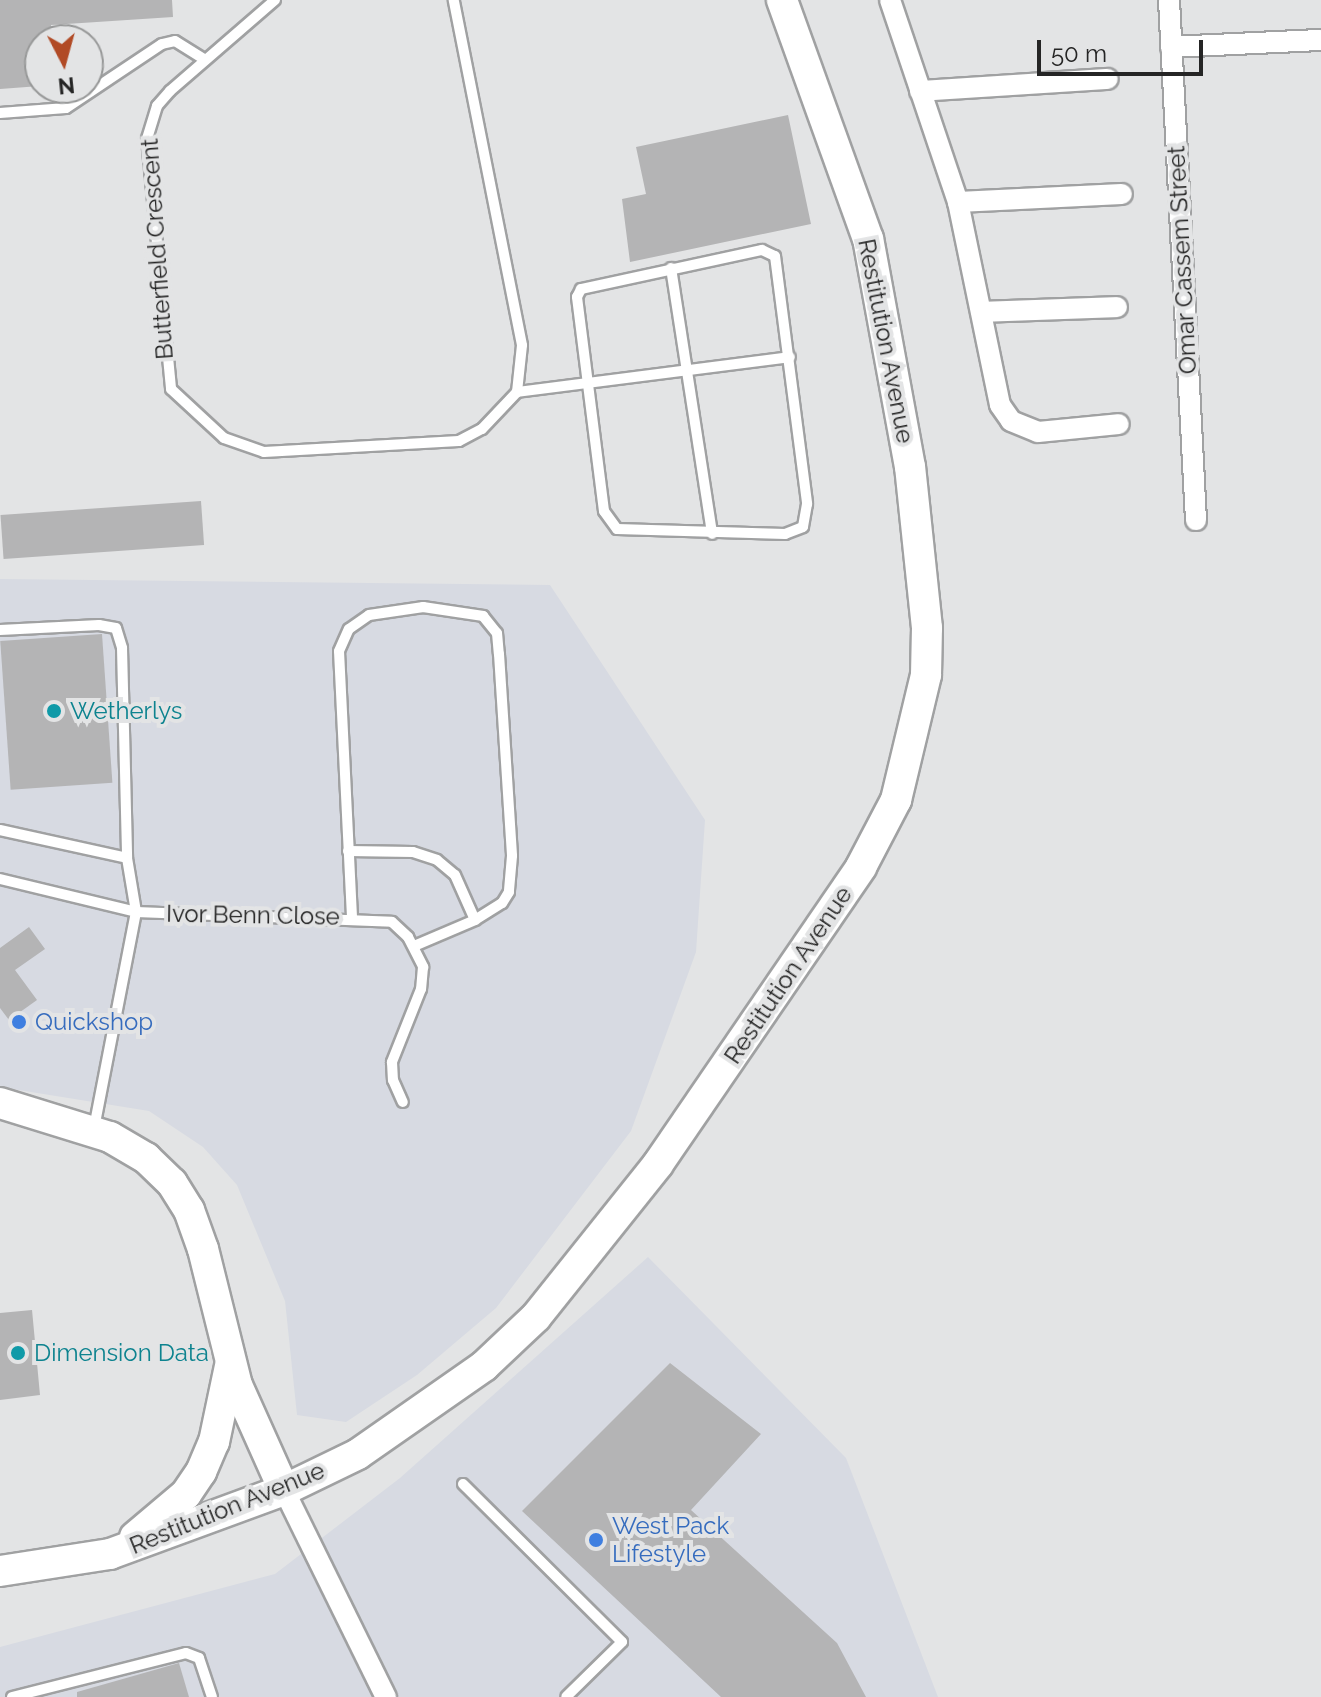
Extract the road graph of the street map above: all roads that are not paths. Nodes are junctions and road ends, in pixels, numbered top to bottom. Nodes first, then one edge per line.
1 (275, 0) edge
2 (454, 0) edge
3 (782, 0) edge
4 (890, 0) edge
5 (1169, 0) edge
6 (1321, 40) edge
7 (1171, 47) junction
8 (204, 59) junction
9 (1108, 79) dead end
10 (920, 91) junction
11 (0, 113) edge
12 (1122, 194) dead end
13 (958, 202) junction
14 (671, 268) junction
15 (1117, 307) dead end
16 (982, 312) junction
17 (790, 357) junction
18 (686, 368) junction
19 (589, 383) junction
20 (517, 392) junction
21 (1119, 424) dead end
22 (1196, 520) dead end
23 (712, 534) junction
24 (0, 630) edge
25 (0, 830) edge
26 (348, 851) junction
27 (127, 858) junction
28 (0, 879) edge
29 (136, 912) junction
30 (352, 917) junction
31 (475, 920) junction
32 (414, 946) junction
33 (403, 1102) dead end
34 (0, 1103) edge
35 (0, 1123) edge
36 (82, 1126) junction
37 (231, 1362) junction
38 (463, 1484) dead end
39 (284, 1490) junction
40 (110, 1554) junction
41 (0, 1571) edge
42 (12, 1697) edge
43 (212, 1697) edge
44 (386, 1697) edge
45 (566, 1697) edge

1 - 8 lane, Butterfield Crescent
2 - 20 lane
3 - 39 street, Restitution Avenue
4 - 10 street
5 - 7 street, Omar Cassem Street
6 - 7 street
7 - 22 street, Omar Cassem Street
8 - 11 lane
8 - 20 lane, Butterfield Crescent
9 - 10 street
10 - 13 street
12 - 13 street
13 - 16 street
14 - 17 lane
14 - 18 lane
14 - 19 lane
15 - 16 street
16 - 21 street
17 - 18 lane
17 - 23 lane
18 - 19 lane
18 - 23 lane
19 - 20 lane
19 - 23 lane
24 - 27 lane
25 - 27 lane
26 - 30 lane
26 - 31 lane
26 - 31 lane
27 - 29 lane
28 - 29 lane
29 - 30 lane, Ivor Benn Close
29 - 36 lane, Ivor Benn Close
30 - 32 lane, Ivor Benn Close
31 - 32 lane
32 - 33 lane
34 - 36 street
35 - 36 street
36 - 37 street
37 - 39 street
37 - 40 street
38 - 45 lane
39 - 40 street, Restitution Avenue
39 - 44 street
40 - 41 street, Restitution Avenue
42 - 43 lane

